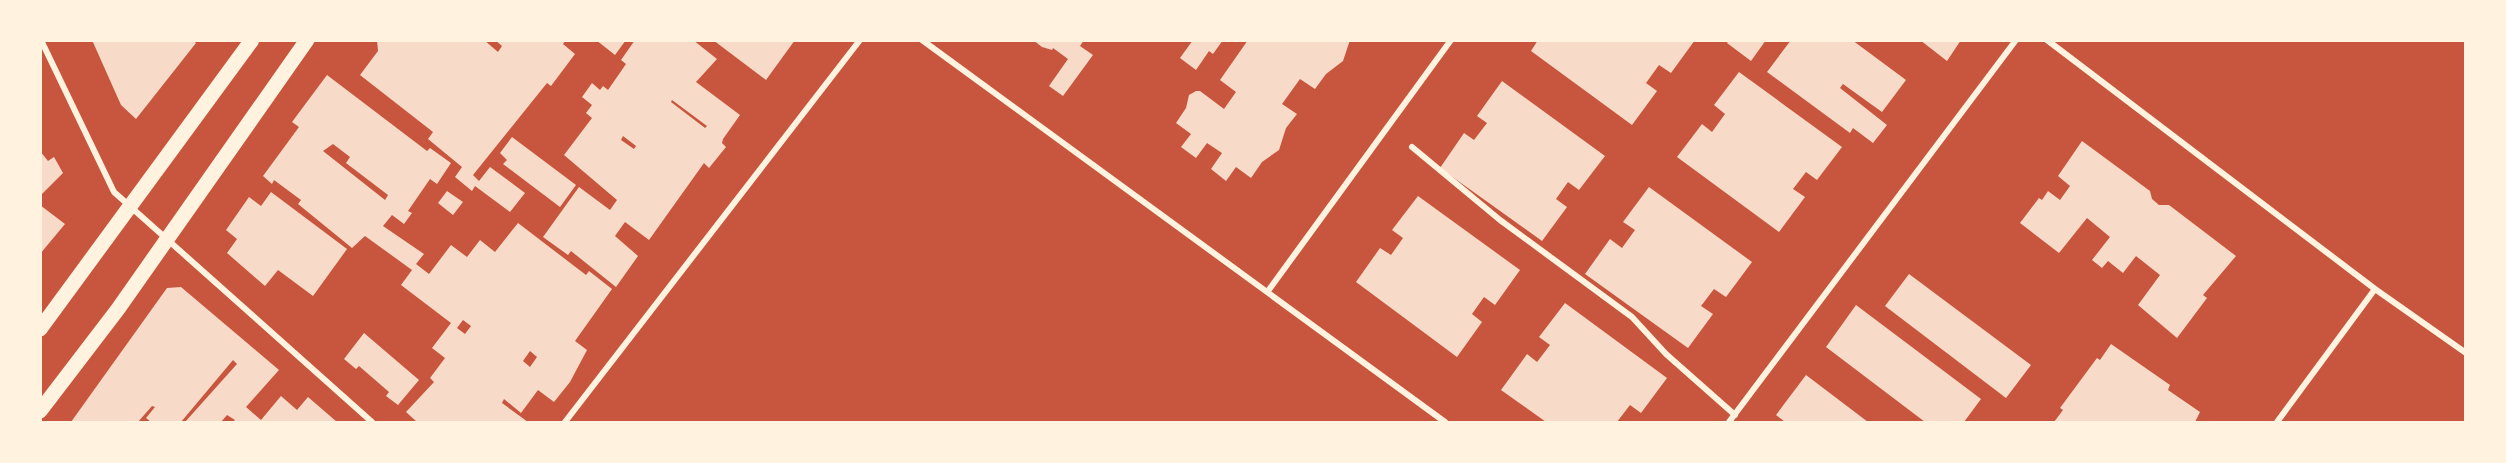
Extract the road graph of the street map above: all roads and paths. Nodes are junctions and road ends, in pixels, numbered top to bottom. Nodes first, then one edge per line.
1 (41, 40) edge
2 (252, 40) edge
3 (307, 40) edge
4 (860, 40) edge
5 (922, 40) edge
6 (1452, 40) edge
7 (2016, 40) edge
8 (2048, 40) edge
9 (1412, 147) dead end
10 (127, 207) junction
11 (167, 241) junction
12 (2375, 289) junction
13 (1268, 291) junction
14 (40, 329) edge
15 (2466, 352) edge
16 (40, 411) edge
17 (1735, 415) junction
18 (372, 423) edge
19 (565, 423) edge
20 (1445, 423) edge
21 (1729, 423) edge
22 (2277, 423) edge

1 - 10 street
2 - 10 main road
3 - 11 main road
4 - 19 street
5 - 13 street
6 - 13 street
7 - 17 street
8 - 12 street
9 - 17 street
10 - 11 street
10 - 14 main road
11 - 16 main road
11 - 18 street
12 - 15 street
12 - 22 street
13 - 20 street
17 - 21 street

